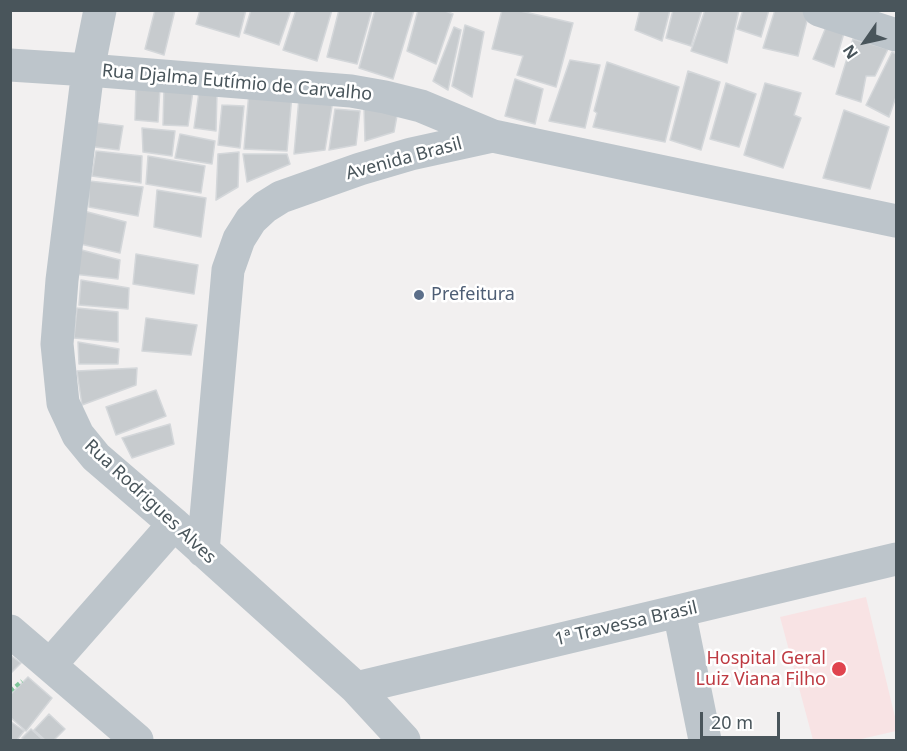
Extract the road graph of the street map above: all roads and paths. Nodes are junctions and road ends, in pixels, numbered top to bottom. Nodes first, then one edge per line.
1 (100, 10) edge
2 (819, 10) edge
3 (897, 36) edge
4 (10, 65) edge
5 (88, 70) junction
6 (493, 136) junction
7 (897, 221) edge
8 (174, 524) junction
9 (203, 551) junction
10 (897, 560) edge
11 (679, 611) junction
12 (10, 631) edge
13 (50, 665) junction
14 (356, 688) junction
15 (136, 741) edge
16 (404, 741) edge
17 (705, 741) edge

1 - 5 street, Rua Rodrigues Alves
2 - 3 street
4 - 5 street, Rua Djalma Eutímio de Carvalho
5 - 6 street, Rua Djalma Eutímio de Carvalho
5 - 8 street, Rua Rodrigues Alves
6 - 7 street, Avenida Brasil
6 - 9 street, Avenida Brasil
8 - 9 street, Rua Rodrigues Alves
8 - 13 street
9 - 14 street, Rua Rodrigues Alves
10 - 11 street, 1ª Travessa Brasil
11 - 14 street, 1ª Travessa Brasil
11 - 17 street
12 - 13 street
13 - 15 street
14 - 16 street, Rua Rodrigues Alves

